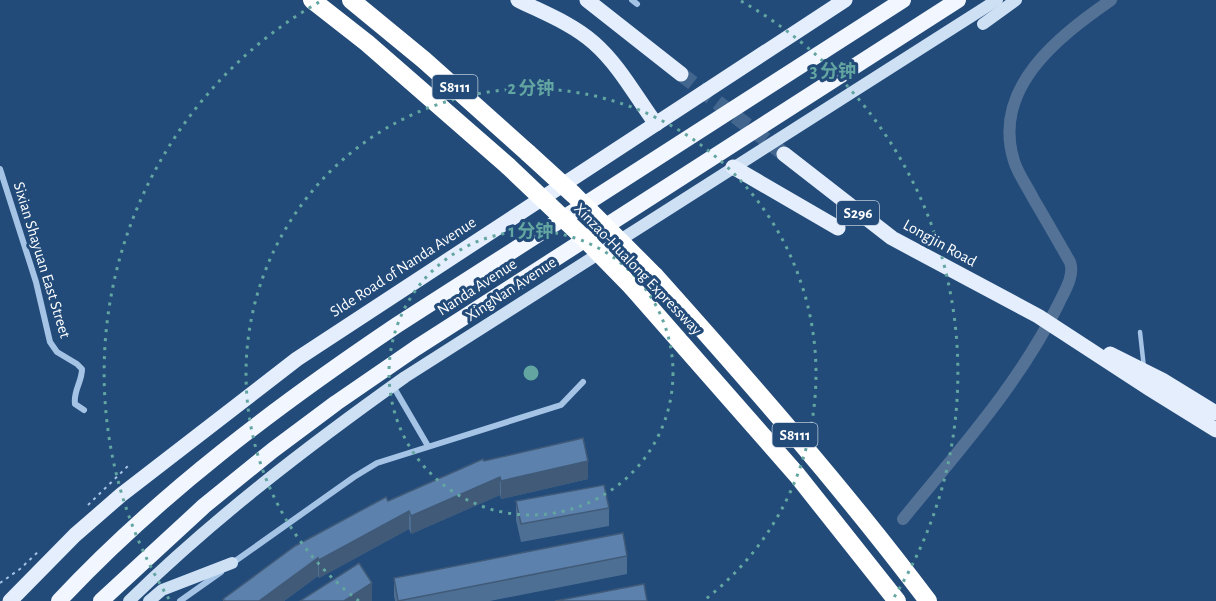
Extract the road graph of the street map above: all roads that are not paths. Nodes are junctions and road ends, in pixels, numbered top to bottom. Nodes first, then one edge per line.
1 (312, 0) edge
2 (351, 0) edge
3 (518, 0) edge
4 (536, 0) edge
5 (587, 0) edge
6 (845, 0) edge
7 (903, 0) edge
8 (958, 0) edge
9 (997, 0) edge
10 (1016, 0) edge
11 (560, 21) junction
12 (983, 24) dead end
13 (681, 74) tunnel mouth
14 (656, 124) junction
15 (784, 154) tunnel mouth
16 (733, 167) junction
17 (0, 170) edge
18 (838, 228) dead end
19 (1059, 329) junction
20 (1140, 332) dead end
21 (1144, 370) junction
22 (583, 382) dead end
23 (393, 386) junction
24 (84, 410) dead end
25 (1216, 414) edge
26 (1216, 430) edge
27 (428, 446) junction
28 (232, 563) junction
29 (10, 601) edge
30 (59, 601) edge
31 (101, 601) edge
32 (129, 601) edge
33 (149, 601) edge
34 (180, 601) edge
35 (897, 601) edge
36 (928, 601) edge

1 - 35 highway, Xinzao-Hualong Expressway / S8111, bridge
2 - 36 highway, Xinzao-Hualong Expressway / S8111, bridge
3 - 11 main road
4 - 11 main road
5 - 13 main road
6 - 14 main road, SIde Road of Nanda Avenue
7 - 30 highway, Nanda Avenue
8 - 31 highway, Nanda Avenue
9 - 16 main road, XingNan Avenue
10 - 12 main road
11 - 14 main road
14 - 29 main road, SIde Road of Nanda Avenue
15 - 19 main road, Longjin Road / S296
16 - 18 main road
16 - 23 main road, XingNan Avenue
17 - 24 street, Sixian Shayuan East Street
19 - 21 main road, Longjin Road / S296
19 - 26 main road, Longjin Road / S296
20 - 21 lane
21 - 25 main road, Longjin Road / S296
22 - 27 street
23 - 27 street
23 - 32 main road, XingNan Avenue
27 - 28 street
28 - 33 main road
28 - 34 street

